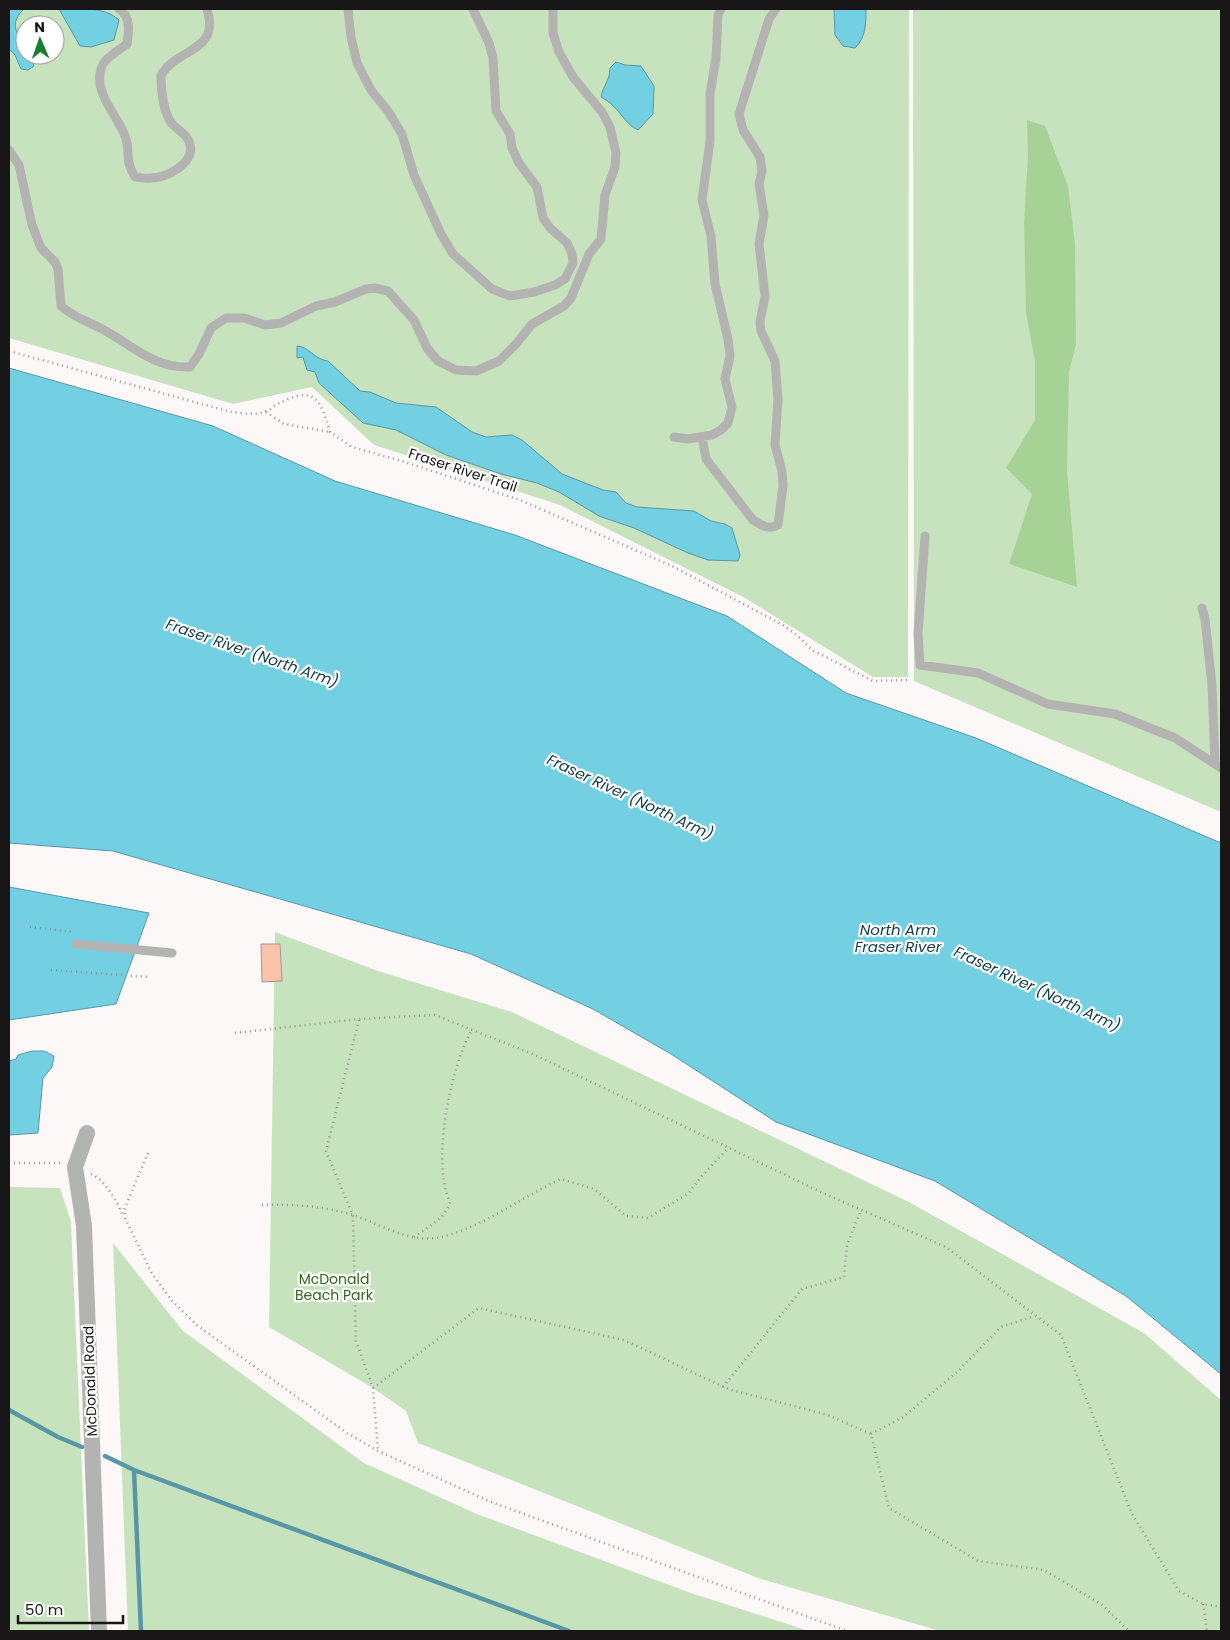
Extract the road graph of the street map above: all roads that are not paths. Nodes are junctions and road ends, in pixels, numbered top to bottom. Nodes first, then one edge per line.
1 (119, 9) edge
2 (206, 9) edge
3 (348, 9) edge
4 (473, 9) edge
5 (553, 9) edge
6 (721, 9) edge
7 (776, 9) edge
8 (9, 150) edge
9 (702, 436) junction
10 (674, 437) dead end
11 (925, 536) dead end
12 (1202, 608) dead end
13 (1218, 765) edge
14 (76, 944) dead end
15 (172, 953) dead end
16 (87, 1133) dead end
17 (99, 1631) edge

1 - 2 lane
3 - 4 lane
5 - 8 lane
6 - 9 lane
7 - 9 lane
9 - 10 lane
11 - 13 lane
12 - 13 lane
14 - 15 lane
16 - 17 street, McDonald Road

